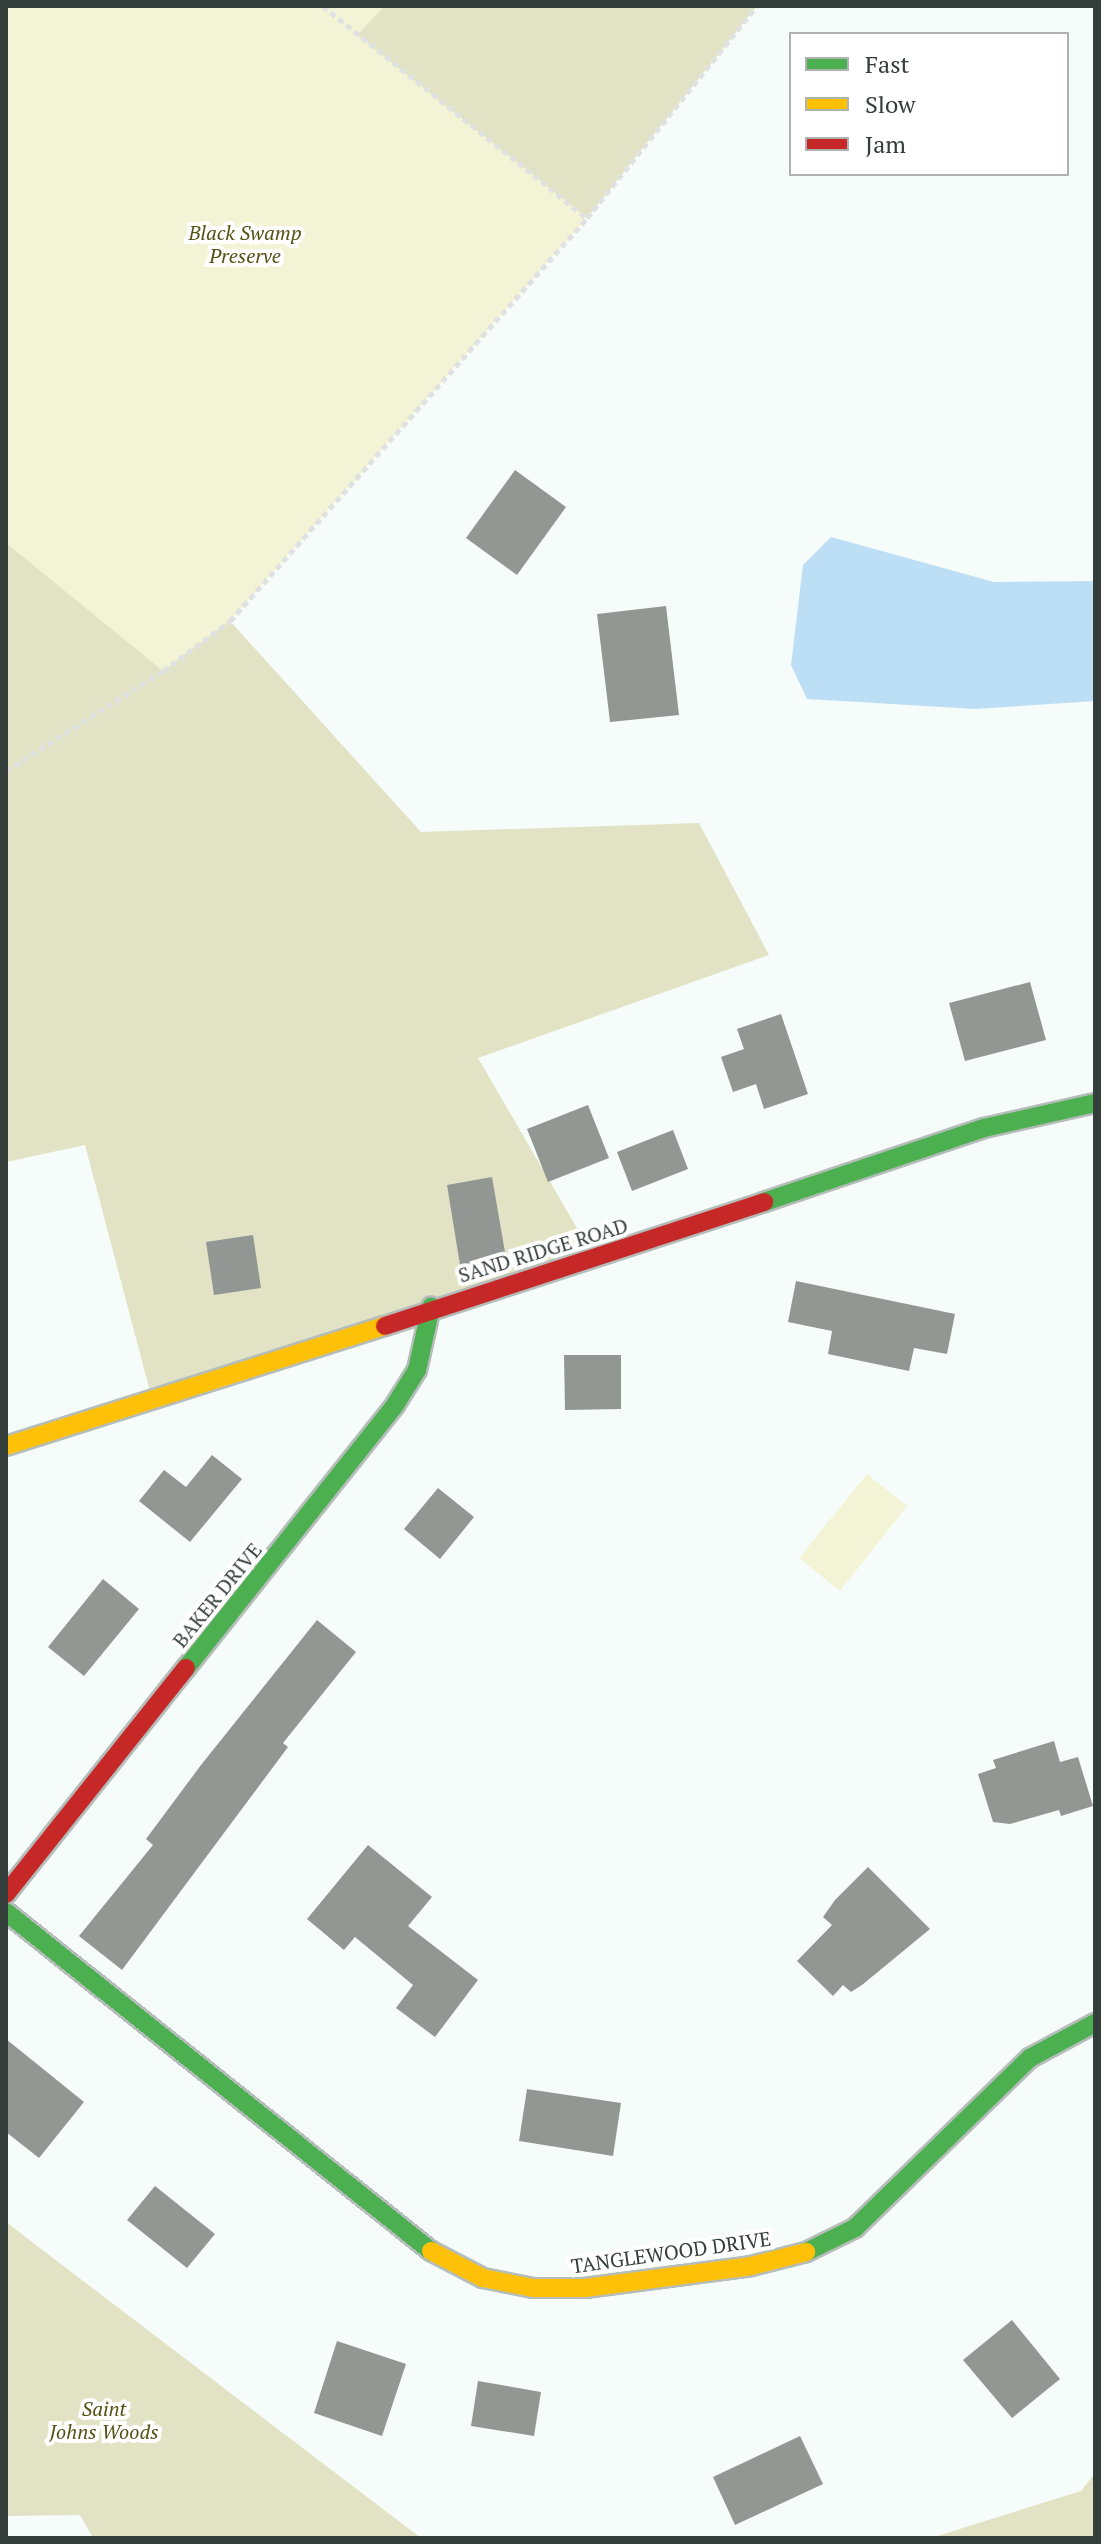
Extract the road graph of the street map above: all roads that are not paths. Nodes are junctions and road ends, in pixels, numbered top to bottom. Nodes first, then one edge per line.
1 (1095, 1103) edge
2 (431, 1307) junction
3 (6, 1446) edge
4 (6, 1894) edge
5 (6, 1912) edge
6 (1095, 2023) edge

1 - 2 street, SAND RIDGE ROAD
2 - 3 street, SAND RIDGE ROAD
2 - 4 street, BAKER DRIVE
5 - 6 street, TANGLEWOOD DRIVE

